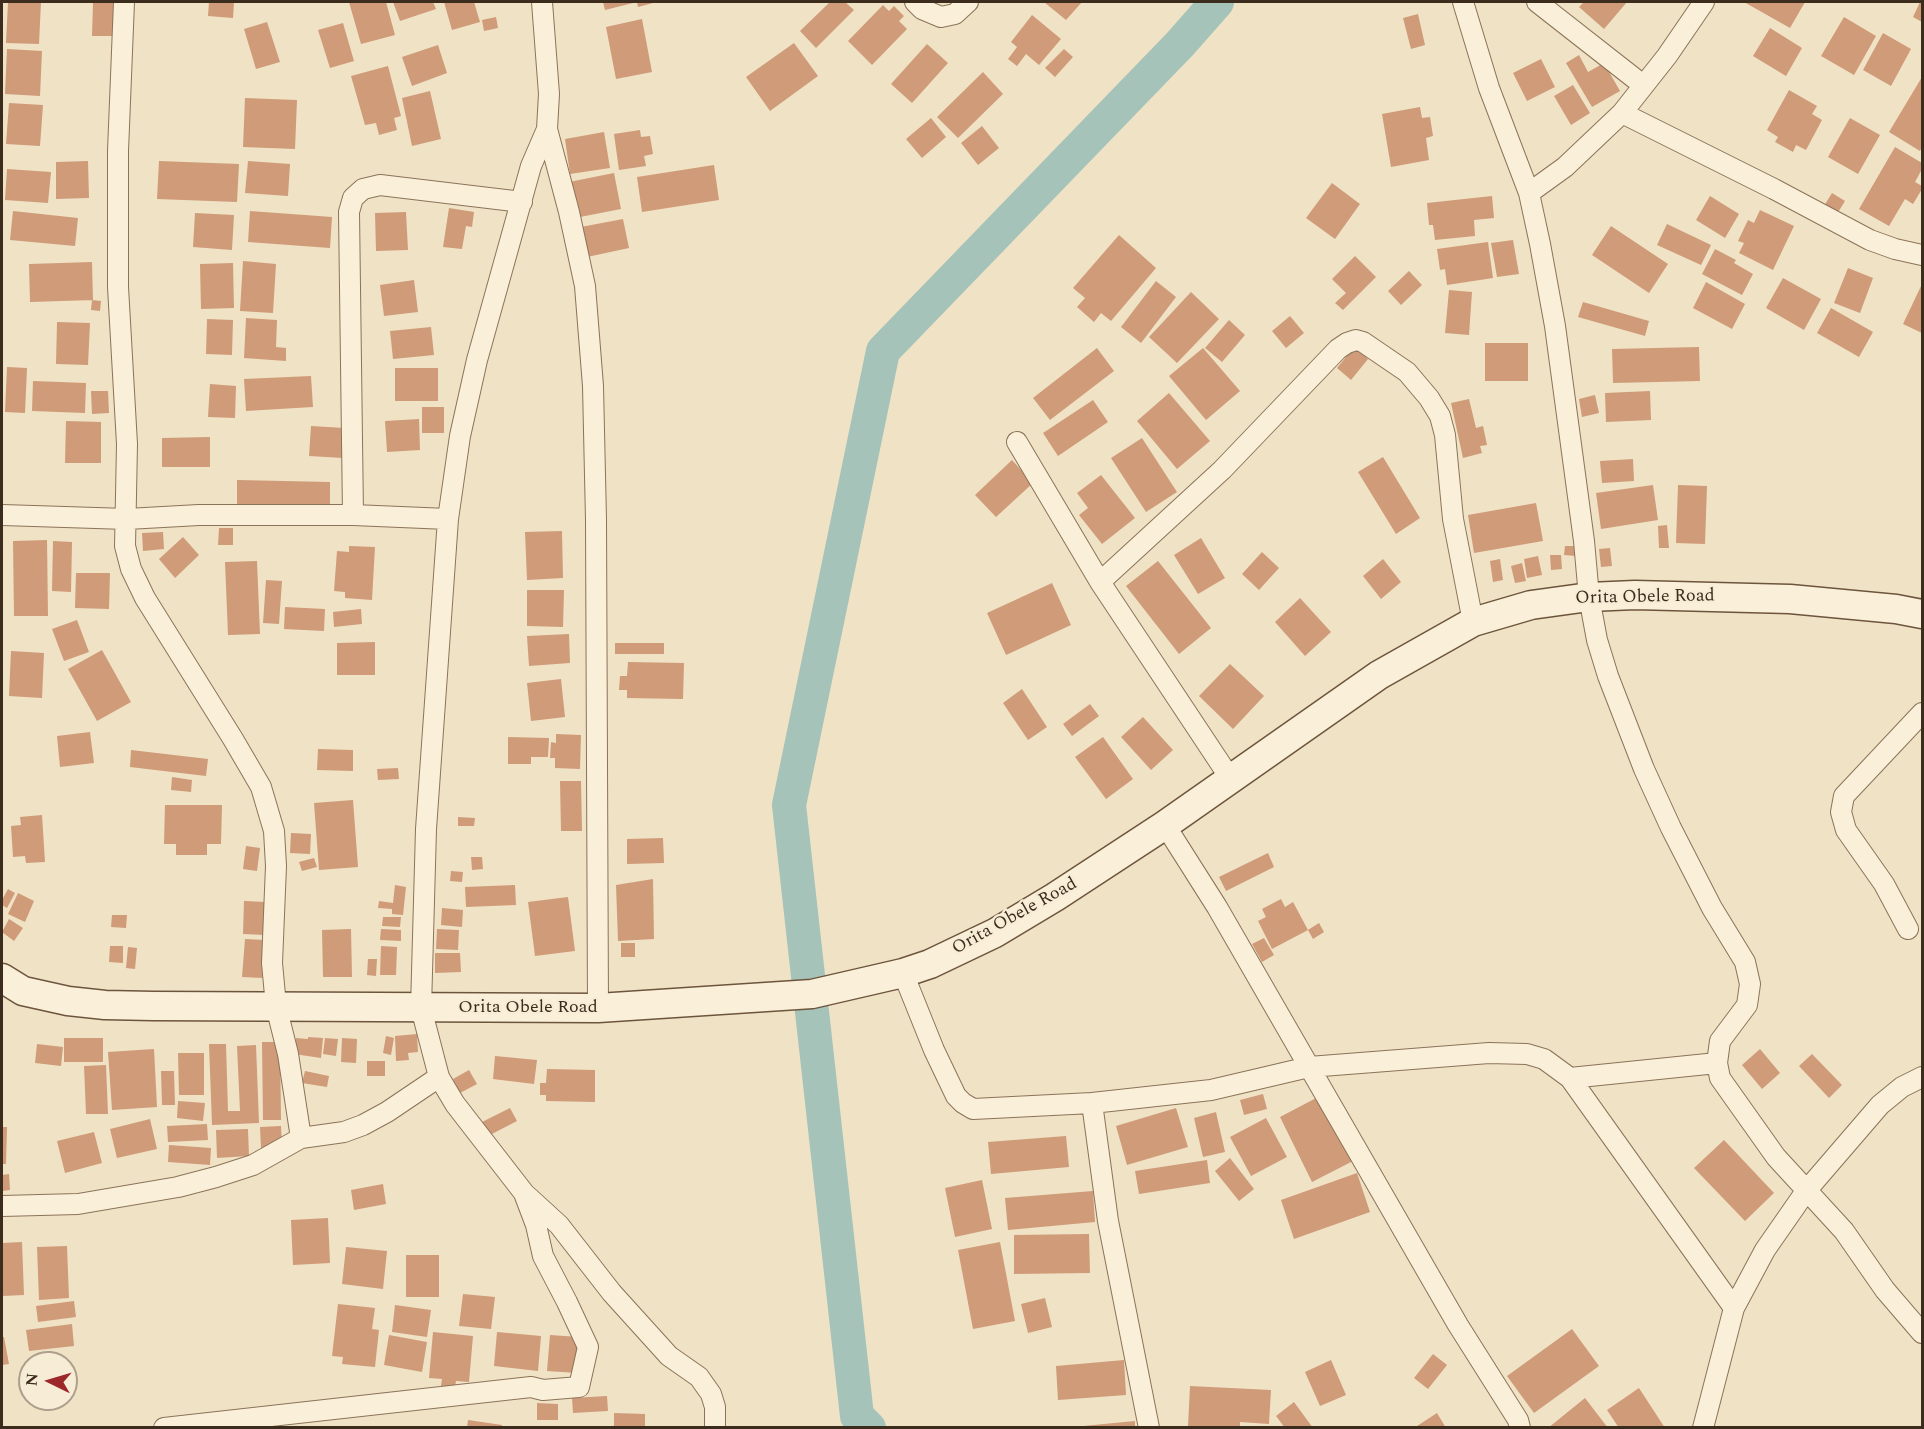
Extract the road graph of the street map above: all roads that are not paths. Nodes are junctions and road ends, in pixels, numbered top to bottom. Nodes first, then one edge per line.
1 (124, 2) edge
2 (543, 2) edge
3 (915, 2) edge
4 (968, 2) edge
5 (1463, 2) edge
6 (1537, 2) edge
7 (1704, 2) edge
8 (1643, 85) junction
9 (1622, 113) junction
10 (547, 129) junction
11 (1529, 193) junction
12 (522, 202) junction
13 (1923, 255) edge
14 (1017, 442) dead end
15 (2, 515) edge
16 (353, 515) junction
17 (127, 519) junction
18 (448, 519) junction
19 (1100, 582) junction
20 (1589, 597) junction
21 (1923, 614) edge
22 (1473, 622) junction
23 (1923, 713) edge
24 (1230, 778) junction
25 (1165, 825) junction
26 (1908, 929) dead end
27 (903, 974) junction
28 (2, 978) edge
29 (276, 1006) junction
30 (421, 1008) junction
31 (598, 1008) junction
32 (1717, 1063) junction
33 (1309, 1067) junction
34 (439, 1077) junction
35 (1923, 1077) edge
36 (1570, 1078) junction
37 (1092, 1103) junction
38 (301, 1138) junction
39 (1806, 1191) junction
40 (524, 1193) junction
41 (2, 1206) edge
42 (1734, 1308) junction
43 (1923, 1333) edge
44 (164, 1428) edge
45 (715, 1428) edge
46 (1149, 1428) edge
47 (1520, 1428) edge
48 (1703, 1428) edge

1 - 17 street
2 - 10 street
3 - 4 street
5 - 11 street
6 - 8 street
7 - 8 street
8 - 9 street
9 - 11 street
9 - 13 street
10 - 12 street
10 - 31 street
11 - 20 street
12 - 16 street
12 - 18 street
14 - 19 street
15 - 17 street
16 - 17 street
16 - 18 street
17 - 29 street
18 - 30 street
19 - 22 street
19 - 24 street
20 - 21 main road, Orita Obele Road
20 - 22 main road, Orita Obele Road
20 - 32 street
22 - 24 main road, Orita Obele Road
23 - 26 street
24 - 25 main road, Orita Obele Road
25 - 27 main road, Orita Obele Road
25 - 33 street
27 - 31 main road, Orita Obele Road
27 - 37 street
28 - 29 main road, Orita Obele Road
29 - 30 main road, Orita Obele Road
29 - 38 street
30 - 31 main road, Orita Obele Road
30 - 34 street
32 - 36 street
32 - 39 street
33 - 36 street
33 - 37 street
33 - 47 street
34 - 38 street
34 - 40 street
35 - 39 street
36 - 42 street
37 - 46 street
38 - 41 street
39 - 42 street
39 - 43 street
40 - 44 street
40 - 45 street
42 - 48 street

